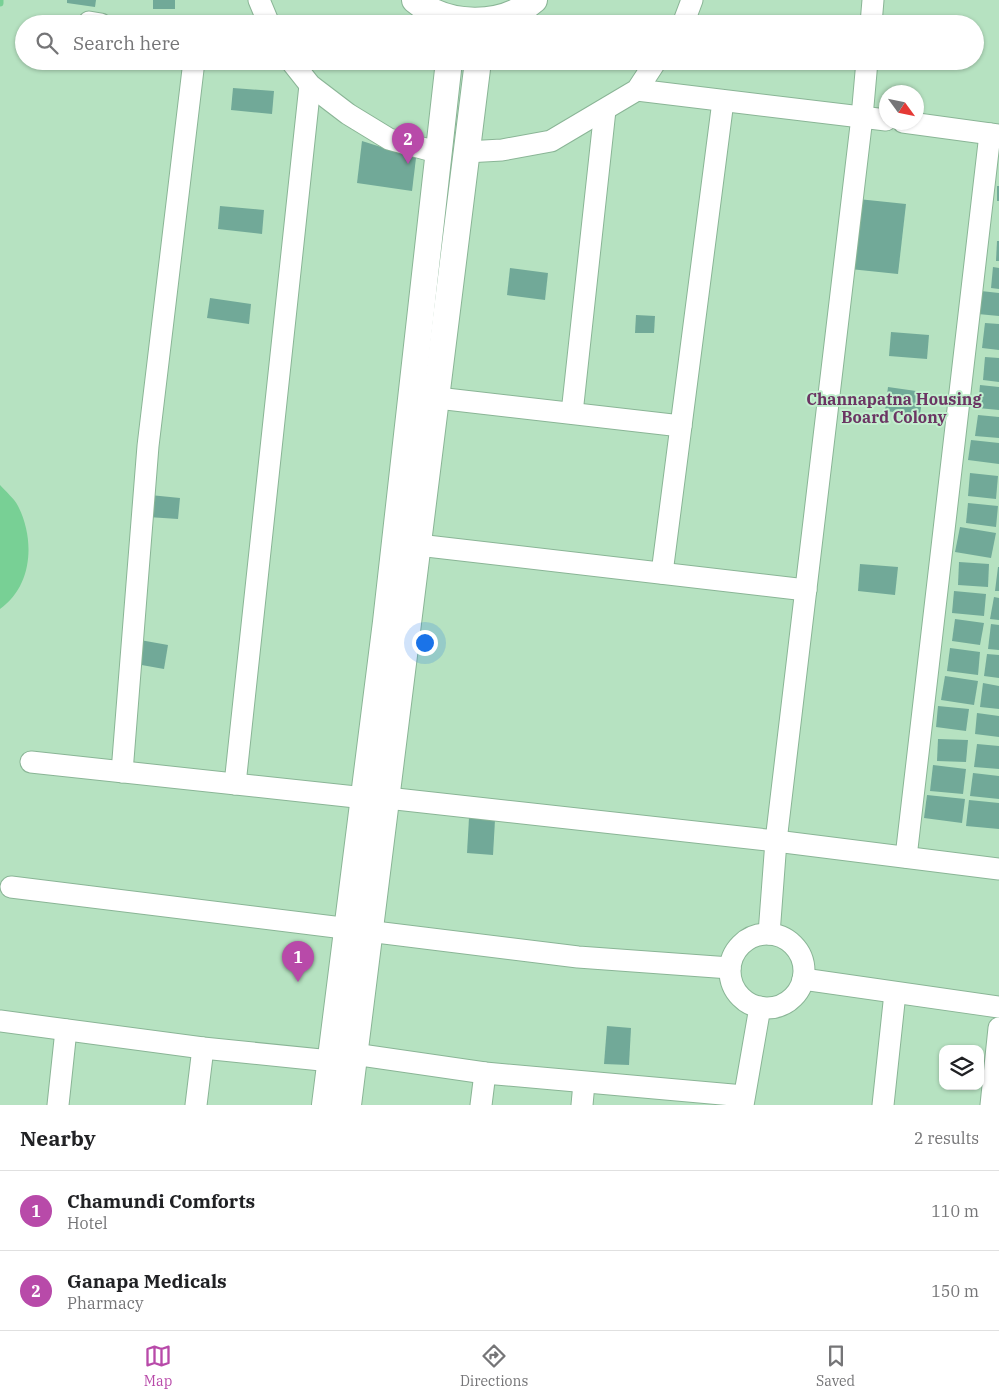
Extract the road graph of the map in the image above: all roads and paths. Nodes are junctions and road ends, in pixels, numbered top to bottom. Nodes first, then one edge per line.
1 (259, 0) edge
2 (415, 0) edge
3 (534, 0) edge
4 (692, 0) edge
5 (873, 0) edge
6 (454, 14) edge
7 (265, 15) edge
8 (483, 15) edge
9 (509, 15) edge
10 (686, 15) edge
11 (872, 15) edge
12 (193, 70) edge
13 (298, 70) edge
14 (448, 70) edge
15 (477, 70) edge
16 (650, 70) edge
17 (866, 70) edge
18 (310, 85) junction
19 (637, 90) junction
20 (723, 100) junction
21 (605, 110) junction
22 (862, 117) junction
23 (879, 119) edge
24 (924, 125) edge
25 (995, 135) edge
26 (466, 152) junction
27 (440, 153) junction
28 (424, 396) junction
29 (572, 413) junction
30 (681, 426) junction
31 (418, 545) junction
32 (662, 573) junction
33 (806, 590) junction
34 (31, 762) dead end
35 (122, 772) junction
36 (235, 784) junction
37 (376, 798) junction
38 (776, 841) junction
39 (906, 857) junction
40 (999, 868) edge
41 (11, 887) dead end
42 (359, 930) junction
43 (769, 934) junction
44 (730, 968) junction
45 (803, 979) junction
46 (894, 993) junction
47 (760, 1007) junction
48 (999, 1007) edge
49 (0, 1022) edge
50 (999, 1028) edge
51 (66, 1030) junction
52 (203, 1048) junction
53 (343, 1058) junction
54 (485, 1073) junction
55 (584, 1083) junction
56 (743, 1101) edge
57 (58, 1105) edge
58 (196, 1105) edge
59 (325, 1105) edge
60 (348, 1105) edge
61 (481, 1105) edge
62 (582, 1105) edge
63 (883, 1105) edge
64 (991, 1105) edge

1 - 7 street
2 - 6 street
3 - 9 street
4 - 10 street
5 - 11 street
6 - 8 street
12 - 35 street
13 - 18 street
14 - 27 street
15 - 26 street
16 - 19 street
17 - 22 street
18 - 27 street
18 - 36 street
19 - 20 street
19 - 21 street
20 - 22 street
20 - 30 street
21 - 26 street
21 - 29 street
22 - 23 street
22 - 33 street
24 - 25 street
25 - 39 street
26 - 28 street
27 - 28 street
28 - 29 street
28 - 31 street
28 - 37 street
29 - 30 street
30 - 32 street
31 - 32 street
31 - 37 street
32 - 33 street
33 - 38 street
34 - 35 street
35 - 36 street
36 - 37 street
37 - 38 street
37 - 42 street
38 - 39 street
38 - 43 street
39 - 40 street
41 - 42 street
42 - 44 street
42 - 53 street
43 - 44 street
43 - 45 street
44 - 47 street
45 - 46 street
45 - 47 street
46 - 48 street
46 - 63 street
47 - 56 street
49 - 51 street
50 - 64 street
51 - 52 street
51 - 57 street
52 - 53 street
52 - 58 street
53 - 54 street
53 - 59 street
53 - 60 street
54 - 55 street
54 - 61 street
55 - 56 street
55 - 62 street

